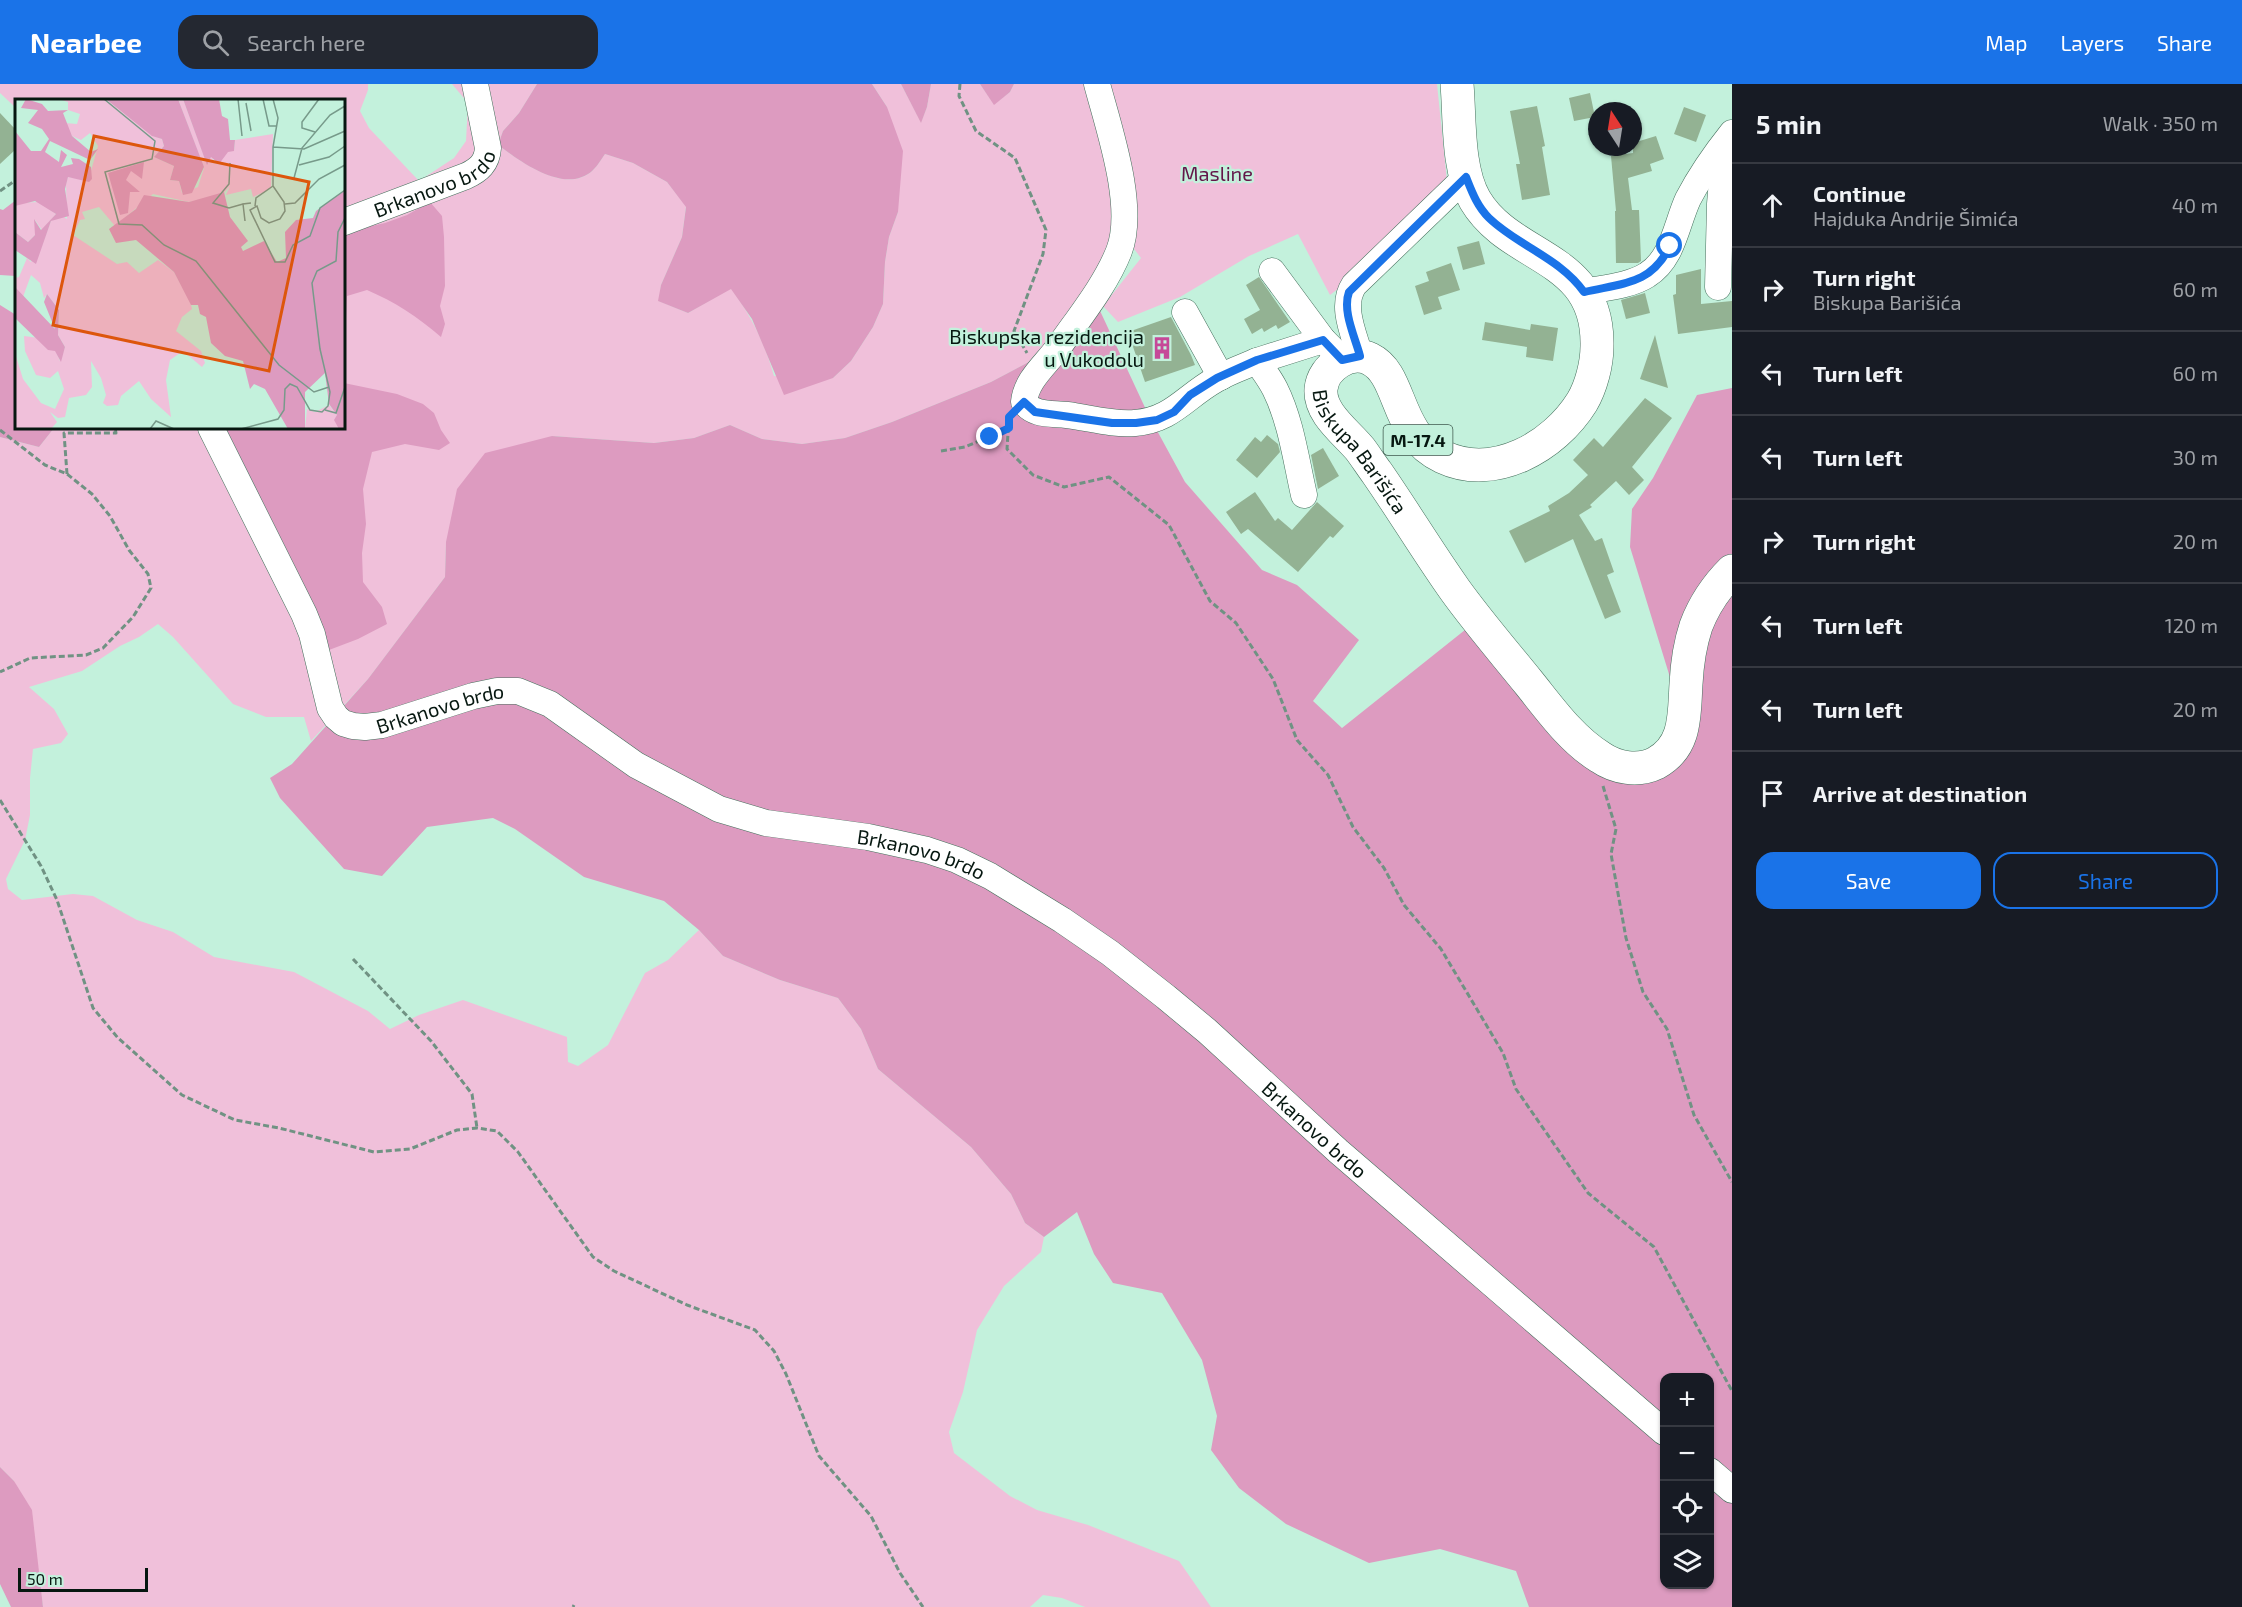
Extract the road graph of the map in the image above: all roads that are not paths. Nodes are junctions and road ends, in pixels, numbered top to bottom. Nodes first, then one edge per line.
1 (475, 84) edge
2 (1097, 84) edge
3 (1457, 84) edge
4 (1728, 137) edge
5 (1466, 177) junction
6 (345, 222) edge
7 (1272, 271) dead end
8 (1718, 287) dead end
9 (1584, 292) junction
10 (1185, 312) dead end
11 (1342, 352) junction
12 (1257, 360) junction
13 (1221, 377) junction
14 (212, 429) edge
15 (1304, 495) dead end
16 (1732, 571) edge
17 (1660, 1428) edge
18 (1714, 1474) edge
19 (1732, 1490) edge

1 - 6 street, Brkanovo brdo
2 - 13 street
3 - 5 main road, M-17.4
4 - 8 street
4 - 9 street
5 - 9 main road, M-17.4
5 - 11 street
7 - 11 street
9 - 11 main road, M-17.4
10 - 13 street
11 - 12 street
11 - 16 main road, Biskupa Barišića / M-17.4
12 - 13 street
12 - 15 street
14 - 17 street, Brkanovo brdo
18 - 19 street

